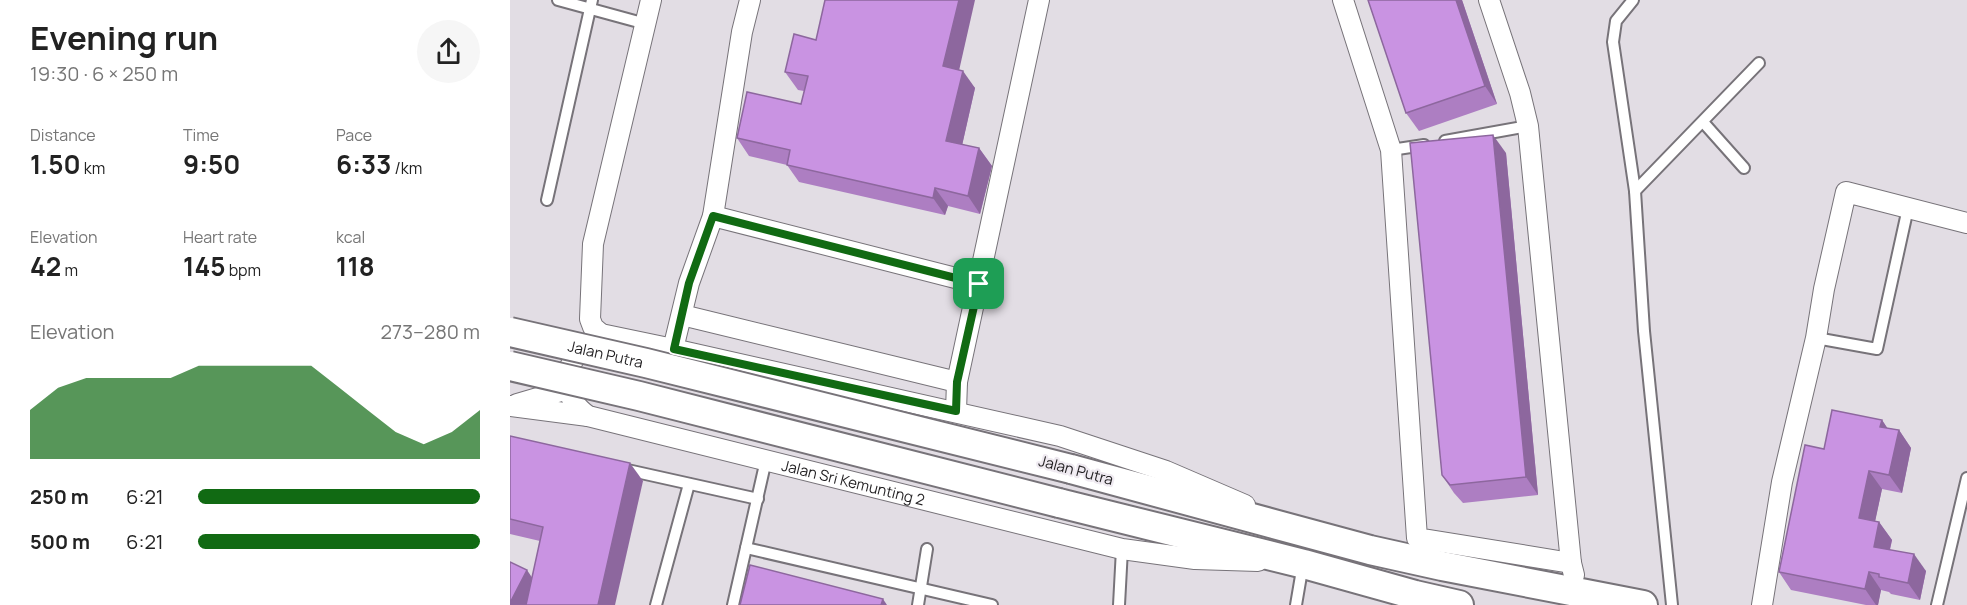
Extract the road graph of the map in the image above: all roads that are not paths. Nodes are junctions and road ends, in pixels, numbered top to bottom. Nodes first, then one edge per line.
1 (558, 0) edge
2 (651, 0) edge
3 (750, 0) edge
4 (1039, 0) edge
5 (1343, 0) edge
6 (1489, 0) edge
7 (1633, 0) edge
8 (591, 5) edge
9 (646, 24) junction
10 (1759, 63) dead end
11 (1703, 122) junction
12 (1527, 126) junction
13 (1391, 150) junction
14 (1744, 168) dead end
15 (1635, 191) junction
16 (547, 200) dead end
17 (1908, 208) junction
18 (713, 216) junction
19 (1967, 223) edge
20 (979, 284) junction
21 (682, 315) junction
22 (510, 332) edge
23 (601, 334) junction
24 (1816, 338) junction
25 (674, 349) junction
26 (510, 366) edge
27 (957, 382) junction
28 (568, 389) junction
29 (511, 406) edge
30 (956, 411) junction
31 (588, 416) junction
32 (766, 460) junction
33 (610, 466) edge
34 (1967, 478) edge
35 (689, 484) junction
36 (758, 499) junction
37 (1303, 531) junction
38 (746, 548) junction
39 (927, 549) dead end
40 (1122, 549) junction
41 (1417, 549) junction
42 (1300, 563) junction
43 (1570, 563) junction
44 (922, 588) junction
45 (1578, 592) junction
46 (1414, 600) edge
47 (656, 605) edge
48 (733, 605) edge
49 (918, 605) edge
50 (992, 605) edge
51 (1119, 605) edge
52 (1296, 605) edge
53 (1459, 605) edge
54 (1643, 605) edge
55 (1672, 605) edge
56 (1762, 605) edge
57 (1937, 605) edge

1 - 8 lane
2 - 9 street
3 - 18 street
4 - 20 street
5 - 13 street
6 - 12 street
7 - 15 lane
8 - 9 lane
8 - 16 lane
9 - 23 street
10 - 11 lane
11 - 14 lane
11 - 15 lane
12 - 13 lane
12 - 43 street
13 - 41 street
15 - 55 lane
17 - 19 street
17 - 24 lane
17 - 24 street
18 - 20 street
18 - 21 street
20 - 27 street
21 - 25 street
21 - 27 street
22 - 37 main road, Jalan Putra, bridge
23 - 25 street
23 - 28 street
24 - 56 street
25 - 30 street
26 - 42 main road, bridge
27 - 30 street
28 - 29 street
28 - 31 street
29 - 31 street, Jalan Sri Kemunting 2
30 - 37 street
31 - 32 street, Jalan Sri Kemunting 2
32 - 36 lane
32 - 40 street, Jalan Sri Kemunting 2
33 - 35 lane
34 - 57 lane
35 - 36 lane
35 - 47 lane
36 - 38 lane
37 - 41 main road, Jalan Putra
38 - 44 lane
38 - 48 lane
39 - 44 lane
40 - 42 street, Jalan Sri Kemunting 2
40 - 51 lane
41 - 43 street
41 - 45 main road, Jalan Putra
42 - 46 main road
42 - 52 lane
43 - 45 street
44 - 49 lane
44 - 50 lane
45 - 54 main road, Jalan Putra
46 - 53 main road

